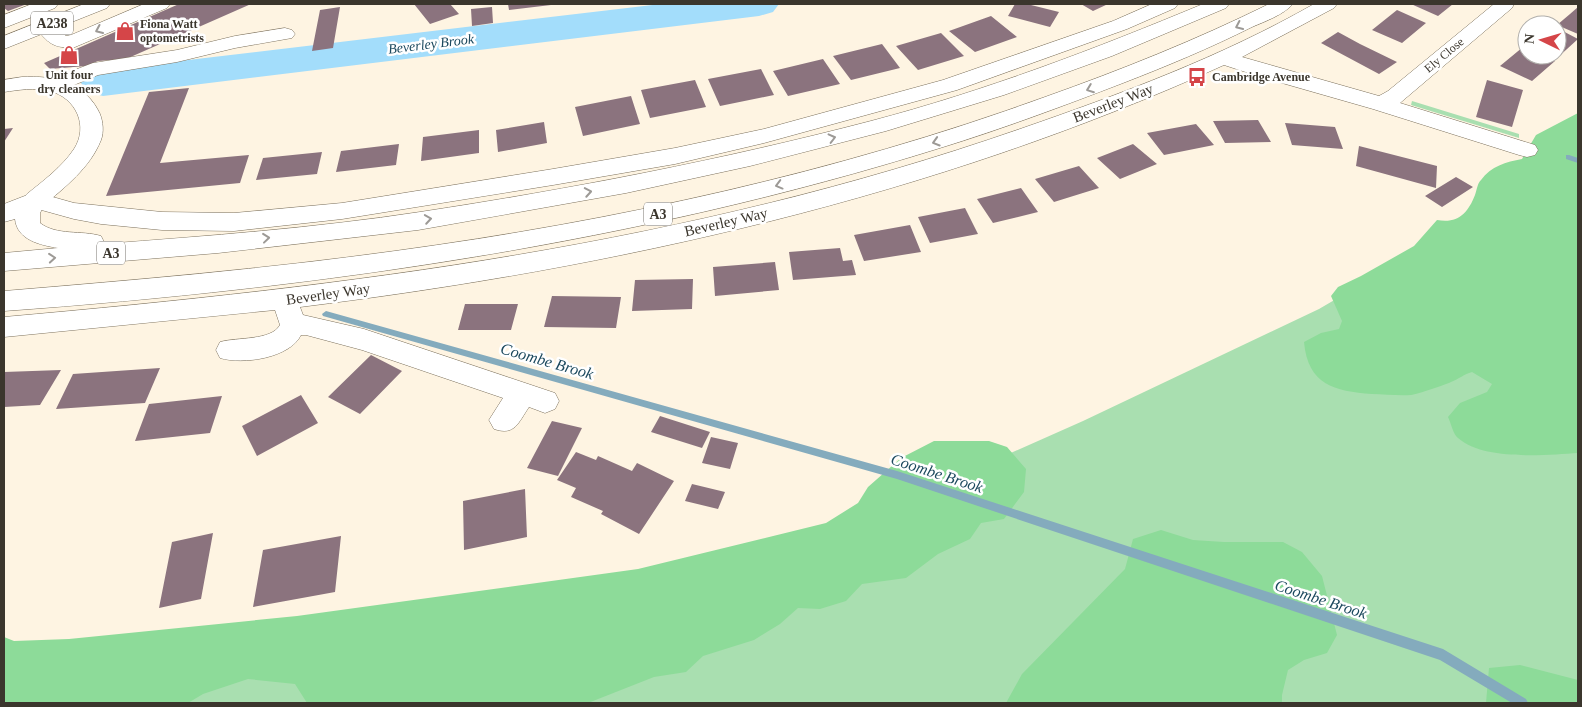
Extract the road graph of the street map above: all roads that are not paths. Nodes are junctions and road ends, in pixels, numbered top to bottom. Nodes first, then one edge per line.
1 (48, 4) edge
2 (100, 4) edge
3 (160, 4) edge
4 (1168, 4) edge
5 (1219, 4) edge
6 (1283, 4) edge
7 (1327, 4) edge
8 (1505, 4) edge
9 (4, 22) edge
10 (45, 26) junction
11 (285, 34) dead end
12 (4, 43) edge
13 (1224, 58) junction
14 (9, 82) edge
15 (54, 85) junction
16 (1381, 104) junction
17 (1527, 150) dead end
18 (35, 200) junction
19 (4, 214) edge
20 (218, 244) junction
21 (4, 262) edge
22 (4, 301) edge
23 (288, 312) junction
24 (4, 327) edge
25 (230, 350) dead end
26 (504, 420) dead end

1 - 9 main road
2 - 10 main road, A238
3 -> 10 main road
4 - 18 main road
20 -> 5 main road, A3
6 -> 22 main road, Beverley Way / A3
7 - 13 main road, Beverley Way
8 - 16 main road, Ely Close
10 - 12 main road, A238
11 - 15 main road
13 - 16 main road
13 - 23 main road, Beverley Way
14 - 15 main road
15 - 18 main road
16 - 17 main road
18 - 19 main road
18 - 20 main road
21 -> 20 main road, A3
23 - 24 main road, Beverley Way
23 - 25 main road
23 - 26 main road

